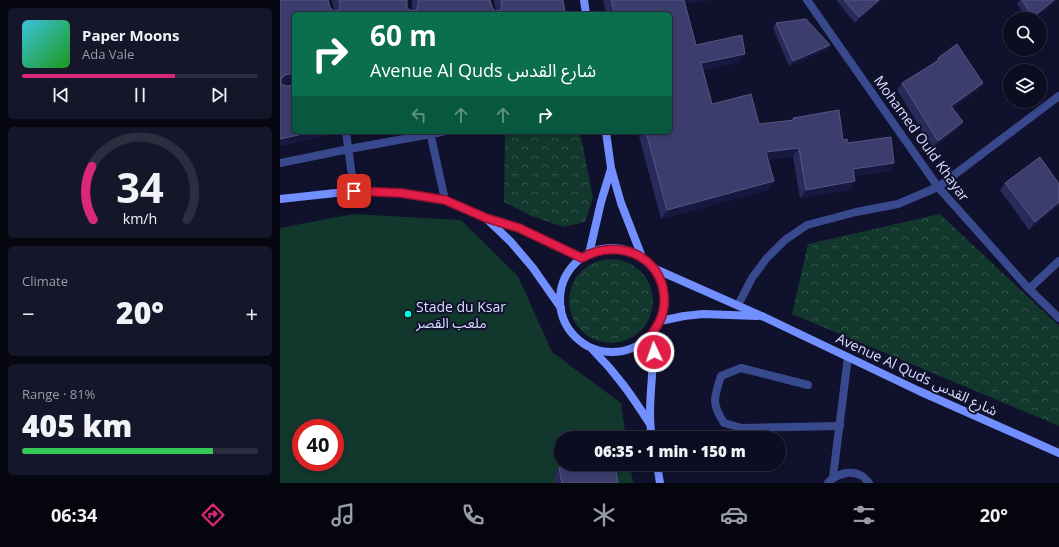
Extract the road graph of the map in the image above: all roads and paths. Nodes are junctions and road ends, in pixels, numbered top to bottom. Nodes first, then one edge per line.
1 (584, 0) edge
2 (807, 0) edge
3 (586, 12) edge
4 (1059, 96) edge
5 (346, 134) edge
6 (426, 134) edge
7 (431, 134) edge
8 (606, 134) edge
9 (349, 149) junction
10 (280, 163) edge
11 (611, 168) junction
12 (938, 187) junction
13 (354, 191) junction
14 (280, 199) edge
15 (445, 200) junction
16 (486, 218) junction
17 (586, 256) junction
18 (642, 257) junction
19 (1059, 261) edge
20 (654, 268) junction
21 (1029, 289) junction
22 (738, 305) junction
23 (560, 308) junction
24 (764, 317) junction
25 (1059, 318) edge
26 (660, 321) junction
27 (652, 334) junction
28 (592, 349) junction
29 (848, 357) junction
30 (808, 385) dead end
31 (650, 424) junction
32 (840, 426) junction
33 (651, 431) edge
34 (1059, 453) edge
35 (658, 471) edge
36 (830, 480) edge
37 (660, 483) edge
38 (869, 483) edge

1 - 3 street
2 - 12 street, Mohamed Ould Khayar
4 - 12 street
5 - 9 street
6 - 9 street
7 - 15 street
8 - 11 street
9 - 10 street
9 - 13 street
11 - 17 street
11 - 18 street
12 - 21 street, Mohamed Ould Khayar
12 - 22 street
13 - 14 street
13 - 15 street
15 - 16 street
16 - 17 street
16 - 23 street
17 - 18 street
17 - 23 street
18 - 20 street
19 - 21 street
20 - 22 street, Avenue Al Quds شارع القدس
20 - 26 street
21 - 25 street, Mohamed Ould Khayar
22 - 24 street, Avenue Al Quds شارع القدس
23 - 28 street
24 - 26 street, Avenue Al Quds شارع القدس
24 - 29 street, Avenue Al Quds شارع القدس
26 - 27 street
27 - 28 street
27 - 31 street
28 - 31 street
29 - 32 street
29 - 34 street, Avenue Al Quds شارع القدس
30 - 32 street
31 - 33 street
32 - 36 street
35 - 37 street
36 - 38 street

